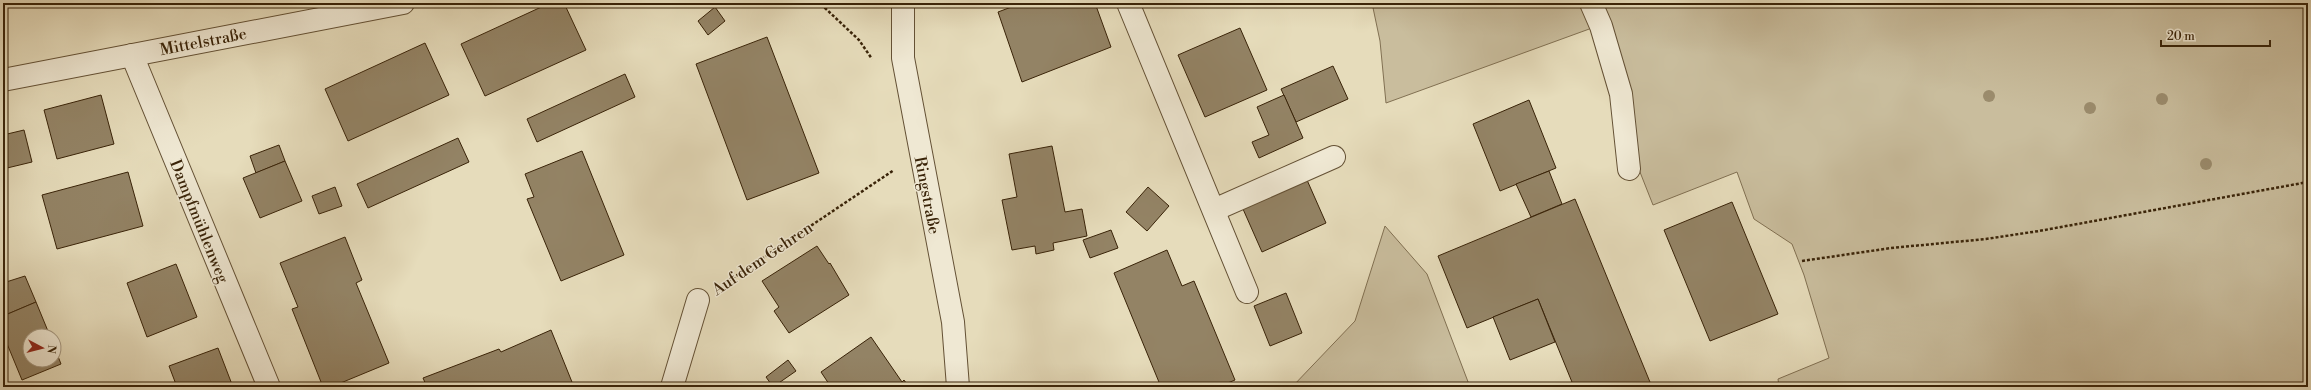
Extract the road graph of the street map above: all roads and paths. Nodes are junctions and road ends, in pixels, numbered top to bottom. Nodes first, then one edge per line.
1 (403, 3) edge
2 (903, 3) edge
3 (1128, 3) edge
4 (1591, 3) edge
5 (319, 11) edge
6 (132, 55) junction
7 (3, 80) edge
8 (1334, 157) dead end
9 (896, 168) dead end
10 (1628, 169) dead end
11 (2308, 182) edge
12 (1214, 210) junction
13 (1802, 261) dead end
14 (1247, 292) dead end
15 (698, 300) joint
16 (269, 387) edge
17 (672, 387) edge
18 (958, 387) edge

1 - 5 street, Mittelstraße
2 - 18 street, Ringstraße
3 - 12 street
4 - 10 street
5 - 6 street, Mittelstraße
6 - 7 street, Mittelstraße
6 - 16 street, Dampfmühlenweg
8 - 12 street
9 - 15 path, Auf dem Gehren
11 - 13 path
12 - 14 street
15 - 17 street, Auf dem Gehren

